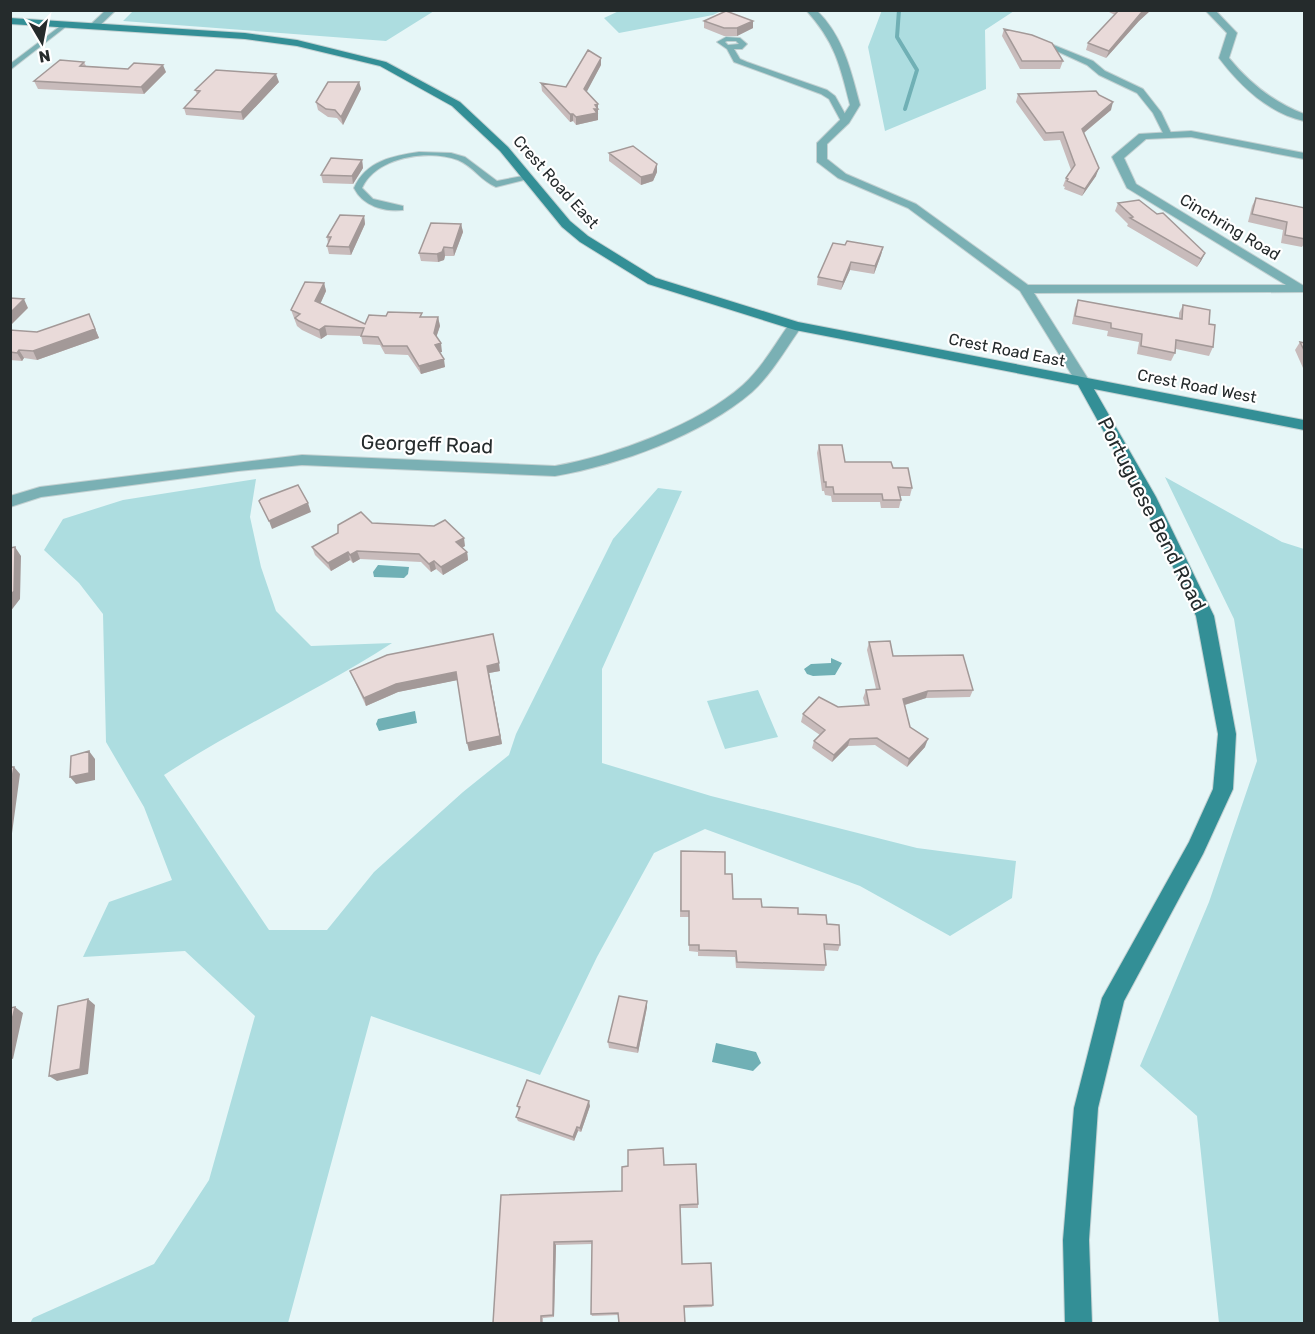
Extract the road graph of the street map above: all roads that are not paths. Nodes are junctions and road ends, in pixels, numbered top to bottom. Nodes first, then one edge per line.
1 (112, 10) edge
2 (810, 10) edge
3 (1209, 10) edge
4 (10, 21) edge
5 (65, 25) junction
6 (93, 27) junction
7 (1032, 38) edge
8 (730, 48) dead end
9 (10, 68) edge
10 (1305, 118) edge
11 (845, 121) junction
12 (1168, 135) junction
13 (1305, 156) edge
14 (528, 178) junction
15 (400, 208) dead end
16 (1025, 289) junction
17 (1303, 290) edge
18 (795, 326) junction
19 (1083, 382) junction
20 (1302, 427) edge
21 (10, 502) edge
22 (1079, 1323) edge

1 - 6 street
2 - 11 street
3 - 10 street
4 - 5 street, Crest Road East
5 - 6 street, Crest Road East
5 - 9 lane
6 - 14 street, Crest Road East
7 - 12 lane
8 - 11 lane
11 - 16 street, Portuguese Bend Road
12 - 13 street, Cinchring Road
12 - 17 street, Cinchring Road
14 - 15 lane
14 - 18 street, Crest Road East
16 - 17 street, Cinchring Road
16 - 19 street, Portuguese Bend Road
18 - 19 street, Crest Road East
18 - 21 street, Georgeff Road
19 - 20 street, Crest Road West
19 - 22 street, Portuguese Bend Road

